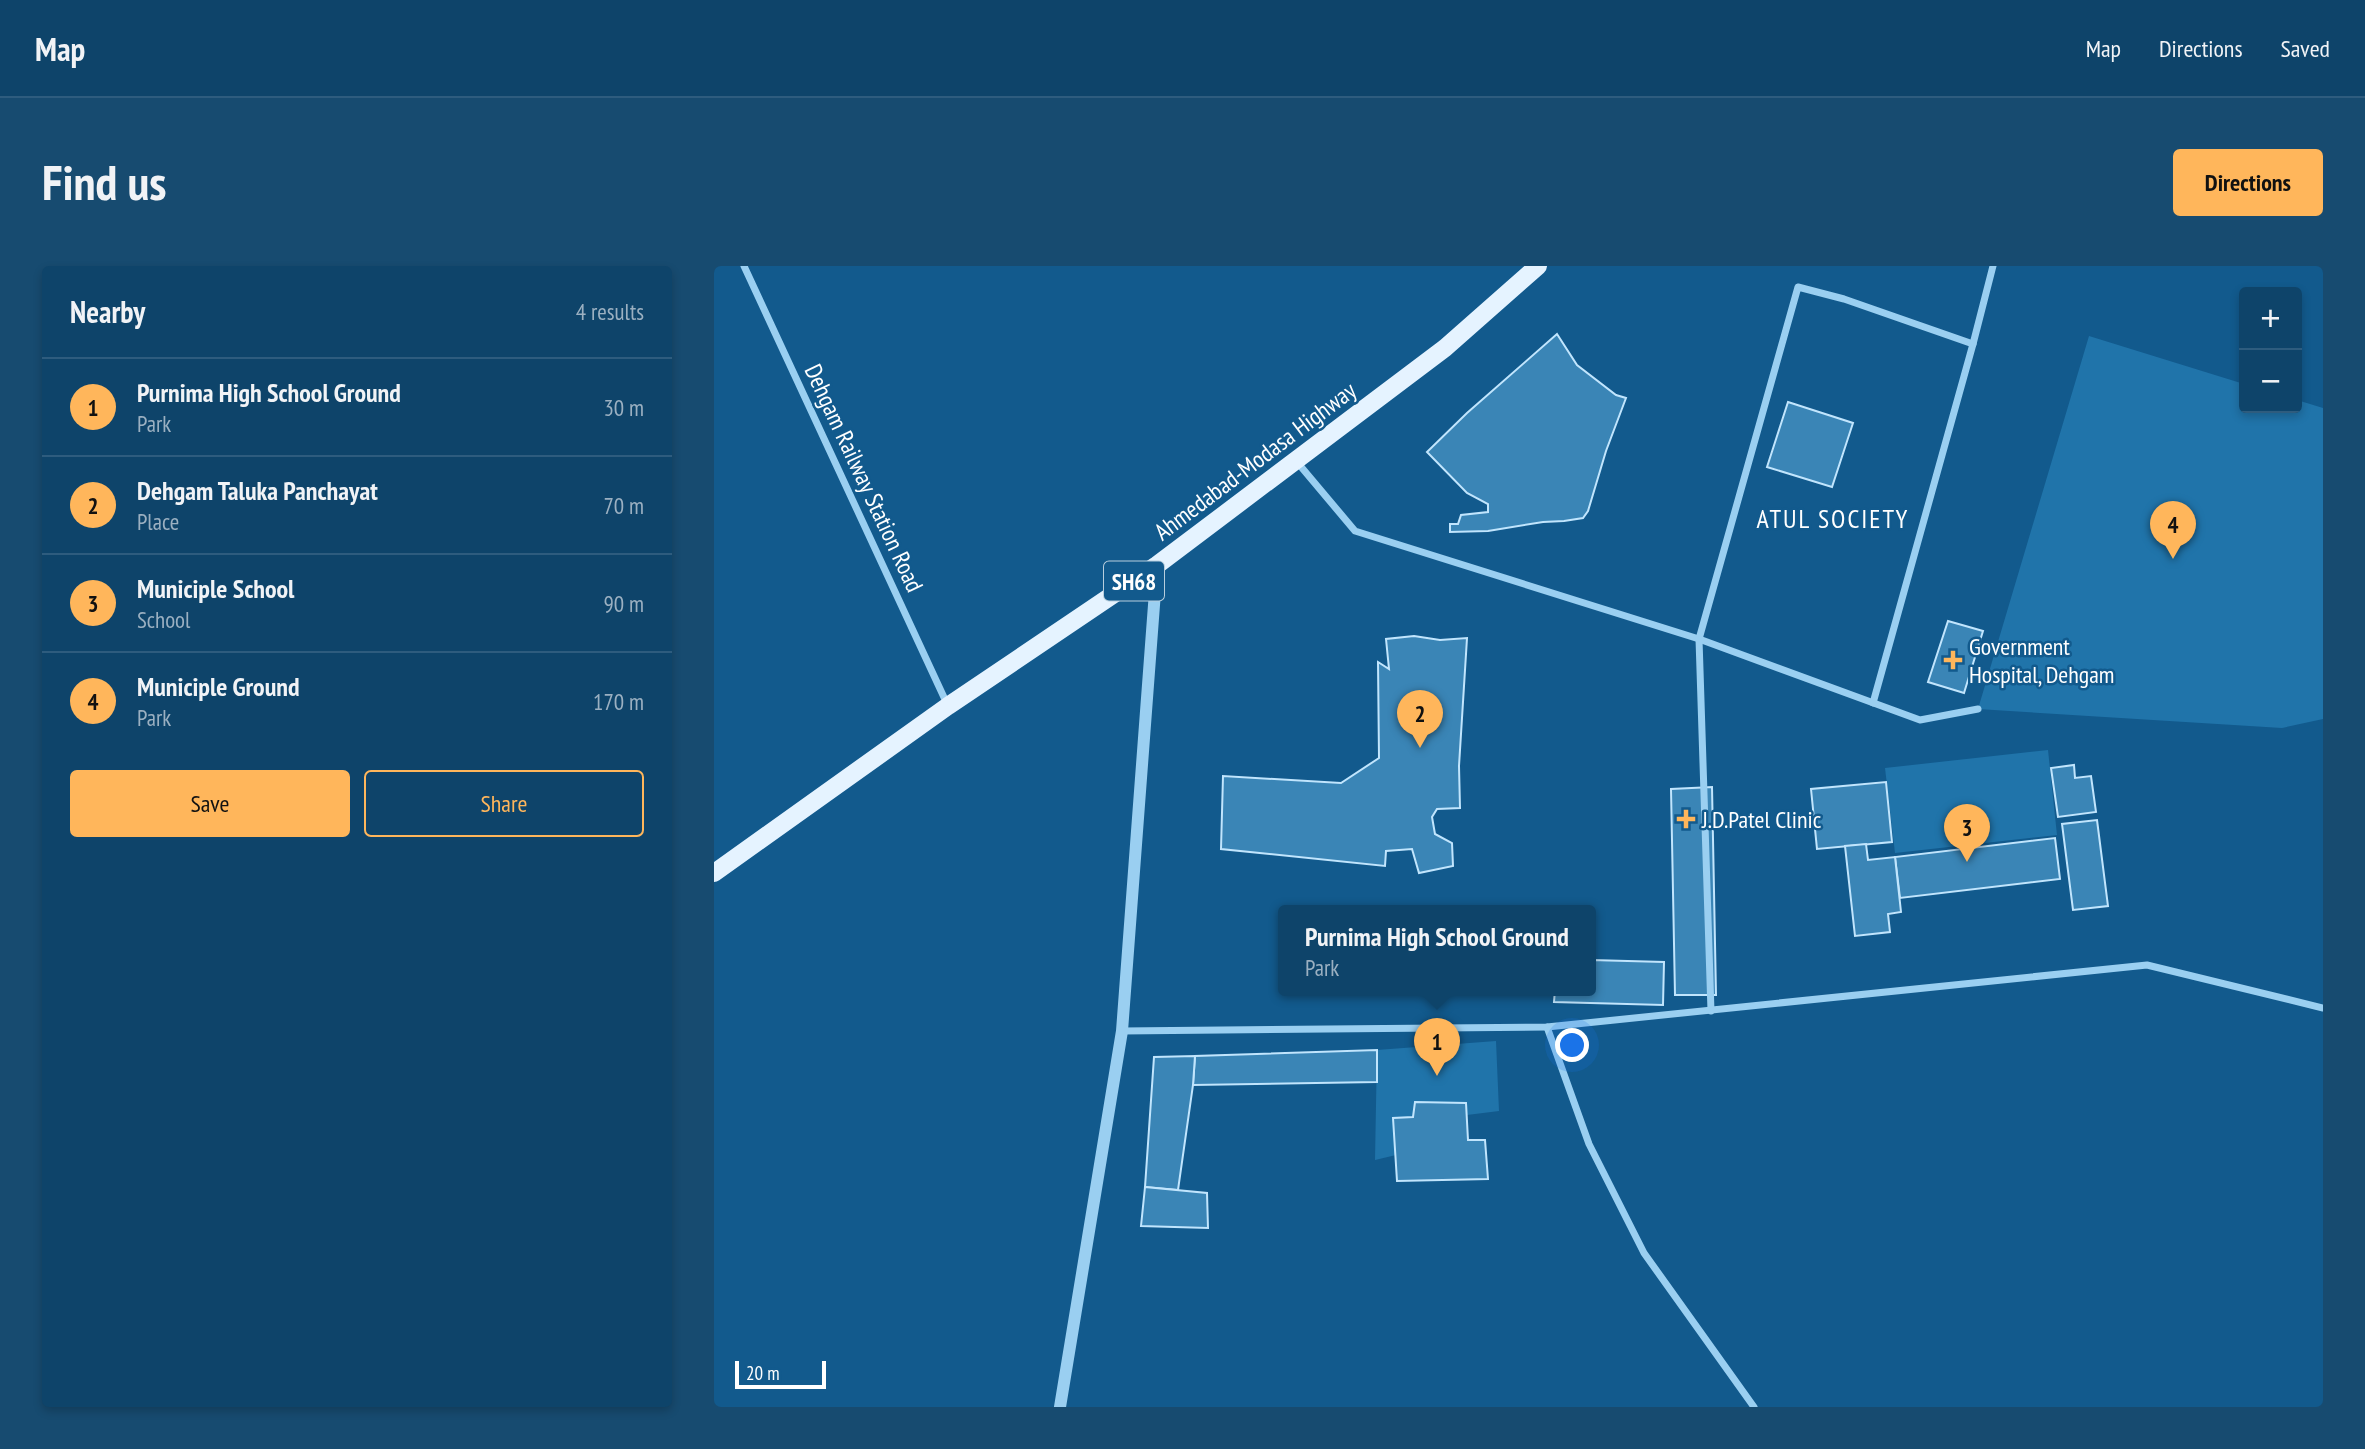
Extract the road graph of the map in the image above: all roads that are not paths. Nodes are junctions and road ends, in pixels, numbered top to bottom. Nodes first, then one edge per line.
1 (744, 266) edge
2 (1538, 266) edge
3 (1993, 266) edge
4 (1973, 344) junction
5 (1297, 461) junction
6 (1157, 565) junction
7 (1699, 639) junction
8 (1873, 704) junction
9 (948, 706) junction
10 (1978, 709) dead end
11 (714, 873) edge
12 (2323, 1008) edge
13 (1711, 1011) junction
14 (1547, 1027) junction
15 (1122, 1031) junction
16 (1060, 1407) edge
17 (1754, 1407) edge

1 - 9 street, Dehgam Railway Station Road
2 - 5 main road, Ahmedabad-Modasa Highway / SH68
3 - 4 street
4 - 7 street
4 - 8 street
5 - 6 main road, Ahmedabad-Modasa Highway / SH68
5 - 7 street
6 - 9 main road, Ahmedabad-Modasa Highway / SH68
6 - 15 street
7 - 8 street
7 - 13 street
8 - 10 street
9 - 11 main road, Ahmedabad-Modasa Highway / SH68
12 - 13 street
13 - 14 street
14 - 15 street
14 - 17 street
15 - 16 street

